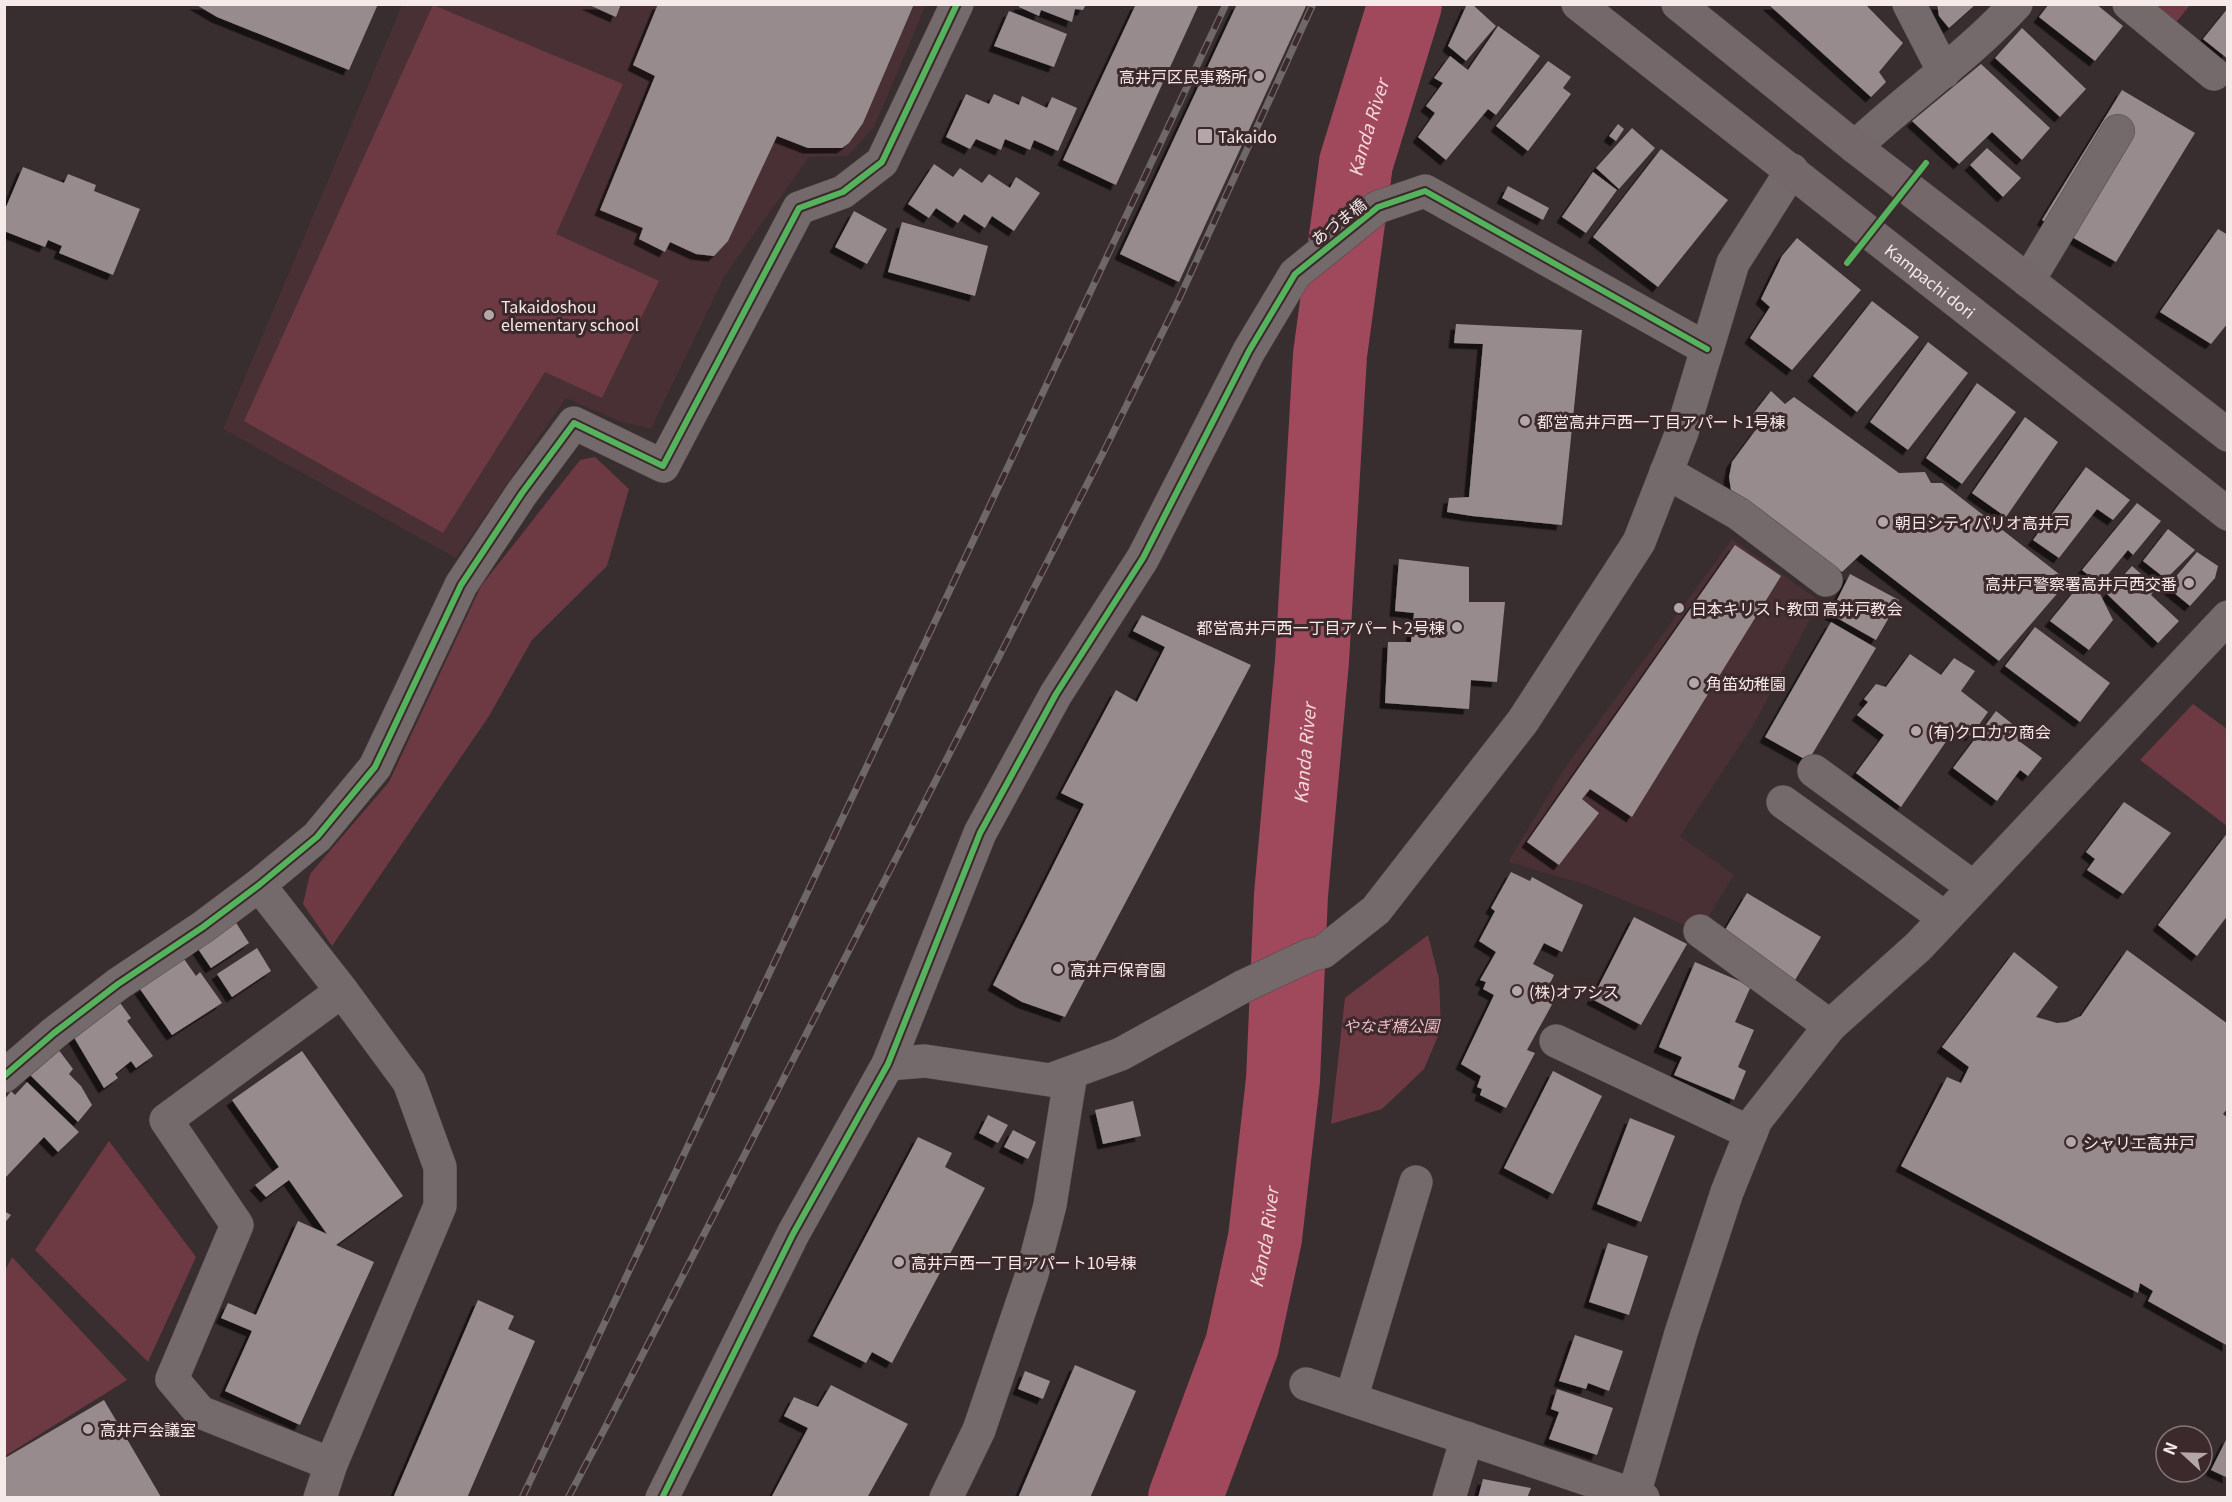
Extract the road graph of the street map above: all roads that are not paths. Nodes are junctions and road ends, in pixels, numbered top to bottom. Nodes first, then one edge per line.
1 (957, 4) edge
2 (1578, 4) edge
3 (1678, 4) edge
4 (1909, 4) edge
5 (2016, 4) edge
6 (2129, 4) edge
7 (1944, 72) junction
8 (2214, 74) dead end
9 (2118, 131) dead end
10 (1856, 147) junction
11 (1792, 170) junction
12 (2028, 281) junction
13 (1707, 349) junction
14 (2228, 435) edge
15 (1666, 472) junction
16 (2228, 514) edge
17 (1826, 580) dead end
18 (2228, 617) edge
19 (1814, 771) dead end
20 (1783, 802) dead end
21 (259, 885) junction
22 (1973, 887) junction
23 (1945, 918) junction
24 (1700, 931) dead end
25 (342, 991) junction
26 (1830, 1026) junction
27 (1556, 1041) dead end
28 (888, 1064) junction
29 (1071, 1072) junction
30 (4, 1076) edge
31 (1750, 1133) junction
32 (1416, 1182) dead end
33 (1306, 1384) dead end
34 (1351, 1399) junction
35 (1467, 1438) junction
36 (331, 1464) junction
37 (1637, 1496) edge
38 (320, 1497) edge
39 (662, 1497) edge
40 (946, 1497) edge
41 (1449, 1497) edge

1 - 21 street
2 - 11 main road, Kampachi dori
3 - 10 main road
4 - 7 street
5 - 7 street
6 - 8 street
7 - 10 street
9 - 12 street
10 - 12 main road
11 - 13 street
11 - 16 main road, Kampachi dori
12 - 14 main road
13 - 15 street
13 - 28 street, あづま橋
15 - 17 street
15 - 29 street
18 - 22 street
19 - 22 street
20 - 23 street
21 - 25 street
21 - 30 street
22 - 23 street
23 - 26 street
24 - 26 street
25 - 36 street
25 - 36 street
26 - 31 street
27 - 31 street
28 - 29 street
28 - 39 street, あづま橋
29 - 40 street
31 - 37 street
32 - 34 street
33 - 34 street
34 - 35 street
35 - 37 street
35 - 41 street
36 - 38 street

